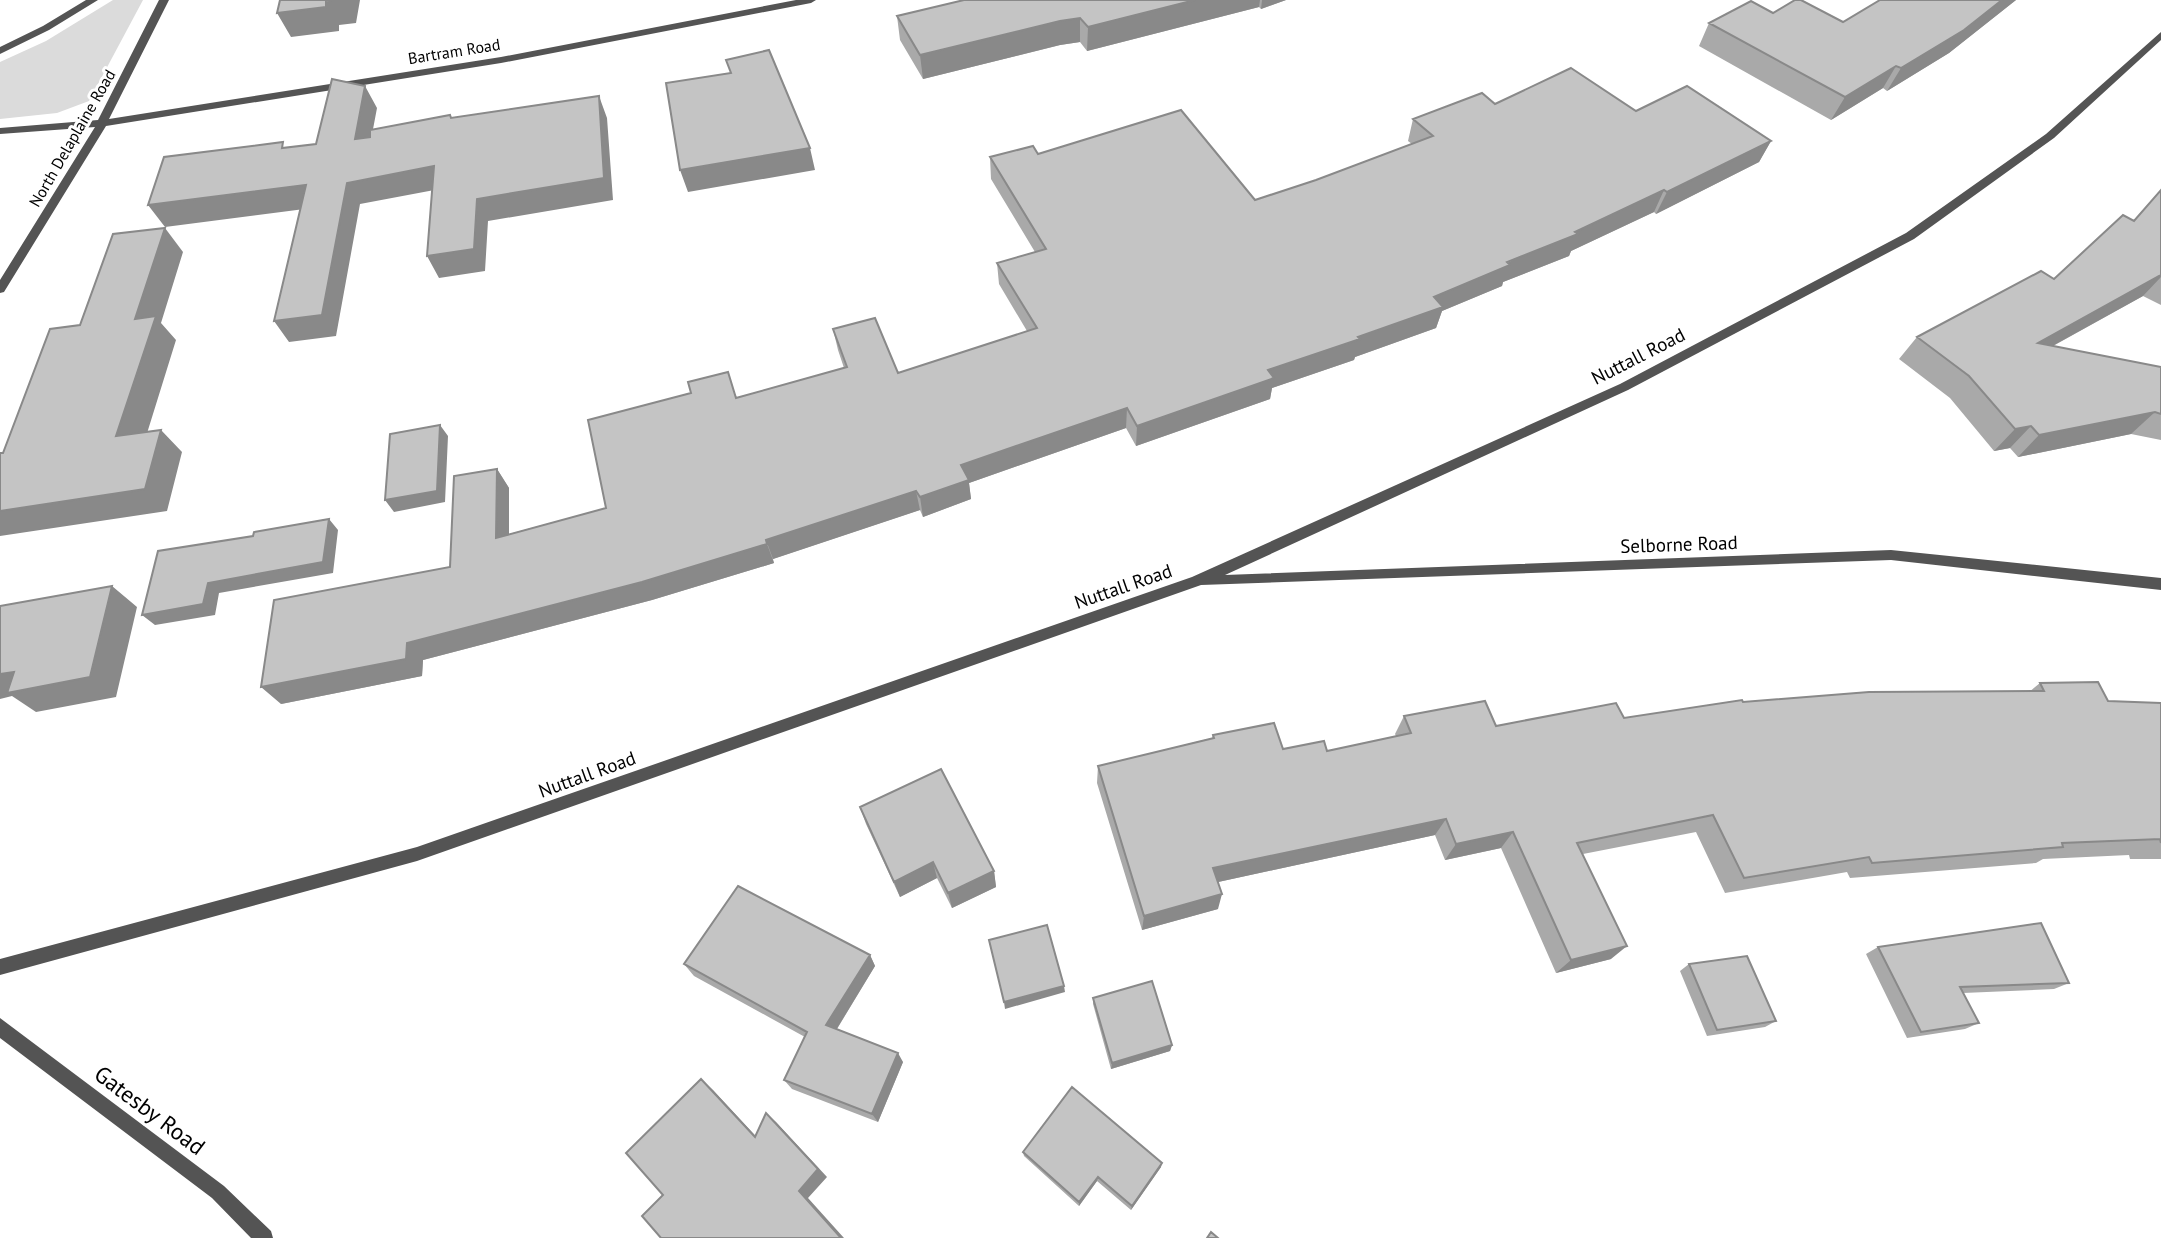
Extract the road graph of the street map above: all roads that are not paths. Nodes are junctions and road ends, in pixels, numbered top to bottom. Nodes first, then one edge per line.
1 (93, 0) edge
2 (164, 0) edge
3 (811, 0) edge
4 (2161, 35) edge
5 (0, 51) edge
6 (102, 123) junction
7 (0, 131) edge
8 (0, 289) edge
9 (1197, 581) junction
10 (2161, 584) edge
11 (0, 967) edge
12 (0, 1027) edge
13 (264, 1238) edge

1 - 5 street
2 - 6 street, North Delaplaine Road
3 - 6 street, Bartram Road
4 - 9 street, Nuttall Road
6 - 7 street, Bartram Road
6 - 8 street, North Delaplaine Road
9 - 10 street, Selborne Road
9 - 11 street, Nuttall Road
12 - 13 street, Gatesby Road

